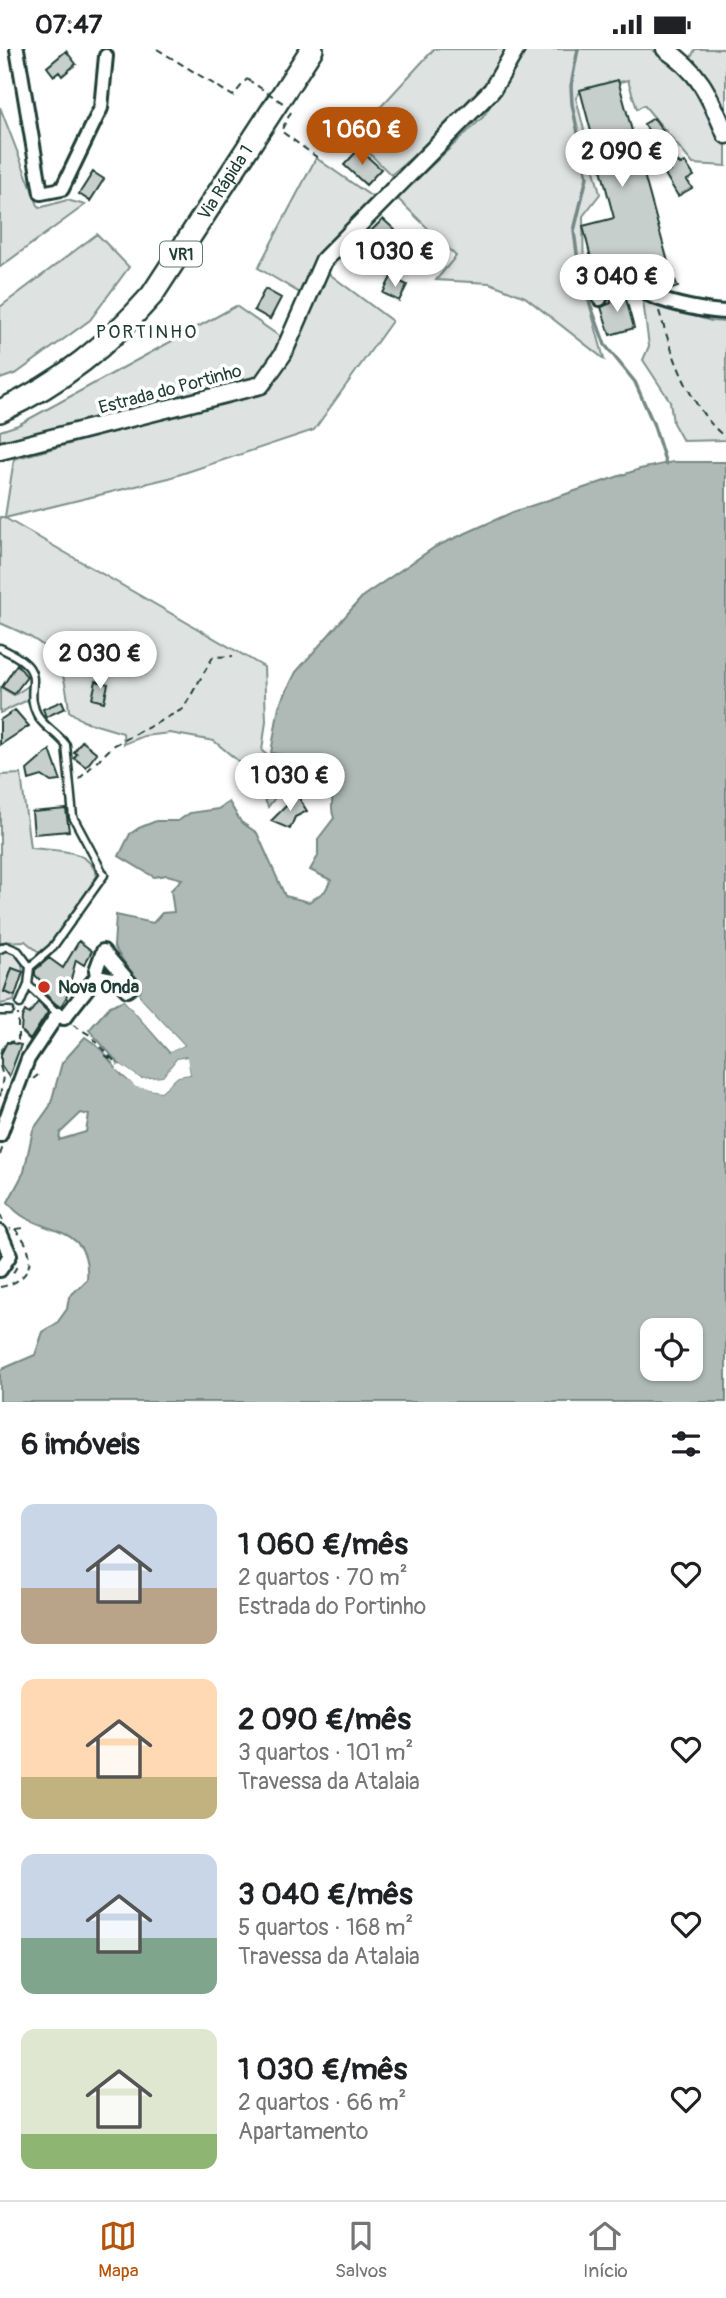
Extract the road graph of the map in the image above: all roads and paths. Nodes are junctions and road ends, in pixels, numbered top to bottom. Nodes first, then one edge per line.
1 (18, 49) edge
2 (157, 49) edge
3 (297, 49) edge
4 (313, 49) edge
5 (516, 49) edge
6 (665, 49) edge
7 (106, 56) dead end
8 (286, 105) dead end
9 (291, 112) dead end
10 (726, 135) edge
11 (322, 161) dead end
12 (654, 297) junction
13 (600, 299) dead end
14 (726, 312) edge
15 (0, 398) edge
16 (0, 411) edge
17 (726, 438) edge
18 (0, 451) edge
19 (0, 648) edge
20 (233, 656) dead end
21 (71, 787) junction
22 (0, 949) edge
23 (30, 967) junction
24 (97, 976) dead end
25 (28, 985) junction
26 (20, 1004) joint
27 (0, 1011) edge
28 (10, 1011) dead end
29 (61, 1016) junction
30 (0, 1053) edge
31 (105, 1055) dead end
32 (113, 1059) junction
33 (118, 1065) dead end
34 (0, 1066) edge
35 (0, 1097) edge
36 (0, 1135) edge
37 (24, 1229) dead end
38 (0, 1232) edge
39 (0, 1270) edge
40 (0, 1287) edge

1 - 7 street
2 - 8 path, bridge
3 - 15 highway, Via Rápida 1 / VR1
4 - 16 highway, Via Rápida 1 / VR1
5 - 18 street, Estrada do Portinho
6 - 10 street
9 - 11 path
12 - 13 street
12 - 14 street
12 - 17 path
19 - 21 lane
20 - 21 path
21 - 23 lane
22 - 23 lane
23 - 25 lane
24 - 29 street
25 - 26 lane
25 - 29 lane
26 - 30 path
27 - 28 lane
29 - 32 path
29 - 36 street
31 - 32 path
32 - 33 path
34 - 35 path
37 - 40 path
38 - 39 street

